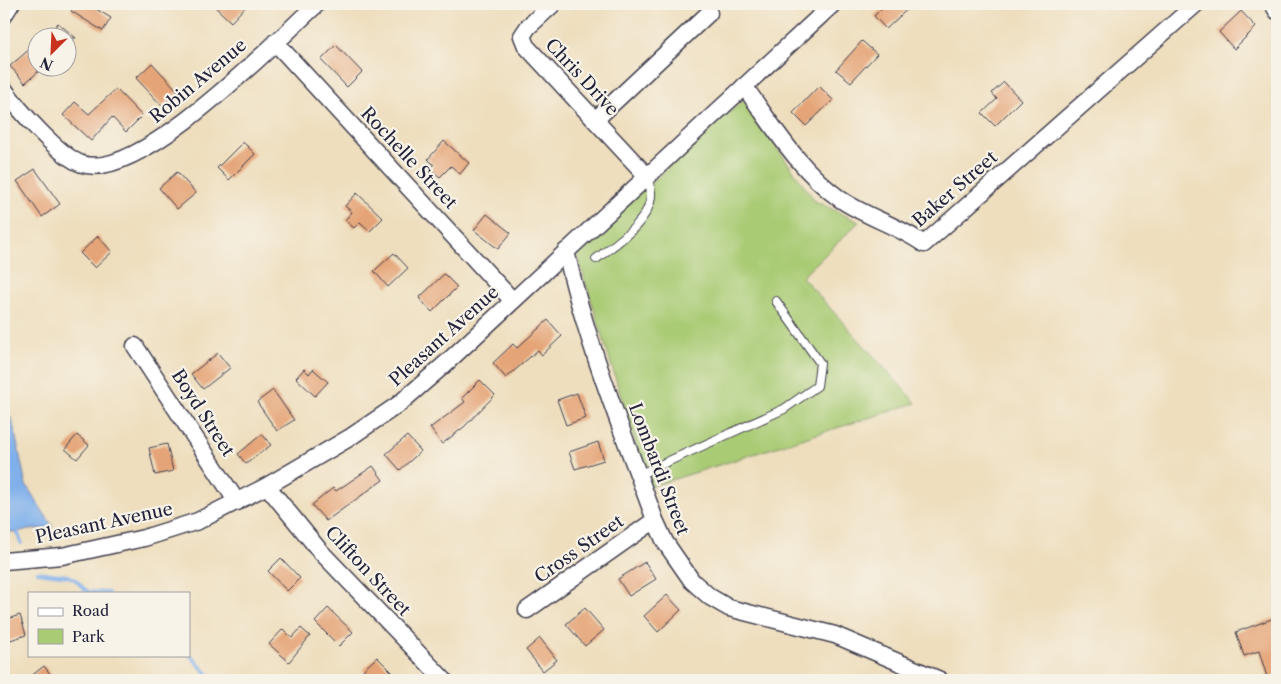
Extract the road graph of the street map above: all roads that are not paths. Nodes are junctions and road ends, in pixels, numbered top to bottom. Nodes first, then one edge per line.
1 (11, 4) edge
2 (317, 4) edge
3 (552, 4) edge
4 (833, 4) edge
5 (1196, 4) edge
6 (1274, 4) edge
7 (1277, 12) edge
8 (709, 13) dead end
9 (4, 15) edge
10 (275, 42) junction
11 (744, 86) junction
12 (4, 89) edge
13 (595, 120) junction
14 (646, 175) junction
15 (566, 251) junction
16 (596, 259) dead end
17 (513, 301) junction
18 (776, 301) dead end
19 (135, 346) dead end
20 (638, 475) junction
21 (267, 486) junction
22 (237, 502) junction
23 (655, 520) junction
24 (4, 561) edge
25 (527, 610) dead end
26 (444, 680) edge
27 (940, 680) edge

1 - 9 street
2 - 10 street, Robin Avenue
3 - 13 street, Chris Drive
4 - 11 street, Pleasant Avenue
5 - 11 street, Baker Street
6 - 7 street
8 - 13 street
10 - 12 street, Robin Avenue
10 - 17 street, Rochelle Street
11 - 14 street, Pleasant Avenue
13 - 14 street, Chris Drive
14 - 15 street, Pleasant Avenue
14 - 16 lane
15 - 17 street, Pleasant Avenue
15 - 20 street, Lombardi Street
17 - 21 street, Pleasant Avenue
18 - 20 lane
19 - 22 street, Boyd Street
20 - 23 street, Lombardi Street
21 - 22 street, Pleasant Avenue
21 - 26 street, Clifton Street
22 - 24 street, Pleasant Avenue
23 - 25 street, Cross Street
23 - 27 street, Lombardi Street

